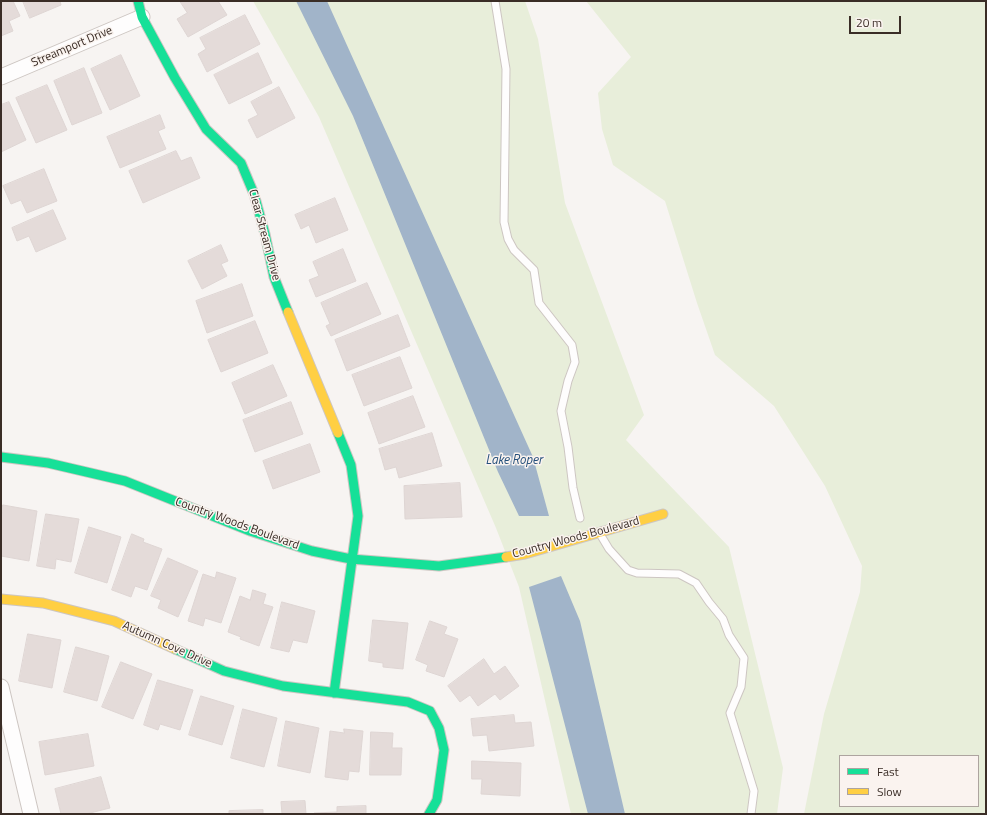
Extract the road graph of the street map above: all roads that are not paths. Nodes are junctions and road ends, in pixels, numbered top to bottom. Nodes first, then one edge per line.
1 (138, 1) edge
2 (495, 1) edge
3 (142, 17) junction
4 (1, 77) edge
5 (1, 457) edge
6 (663, 514) dead end
7 (580, 518) dead end
8 (600, 532) junction
9 (351, 559) junction
10 (1, 599) edge
11 (1, 688) edge
12 (334, 693) junction
13 (31, 814) edge
14 (429, 814) edge
15 (751, 814) edge

1 - 3 street, Clear Stream Drive
2 - 7 lane
3 - 4 street, Streamport Drive
3 - 9 street, Clear Stream Drive
5 - 9 street, Country Woods Boulevard
6 - 8 street, Country Woods Boulevard
8 - 9 street, Country Woods Boulevard
8 - 15 lane
9 - 12 street
10 - 12 street, Autumn Cove Drive
11 - 13 street
12 - 14 street, Autumn Cove Drive

